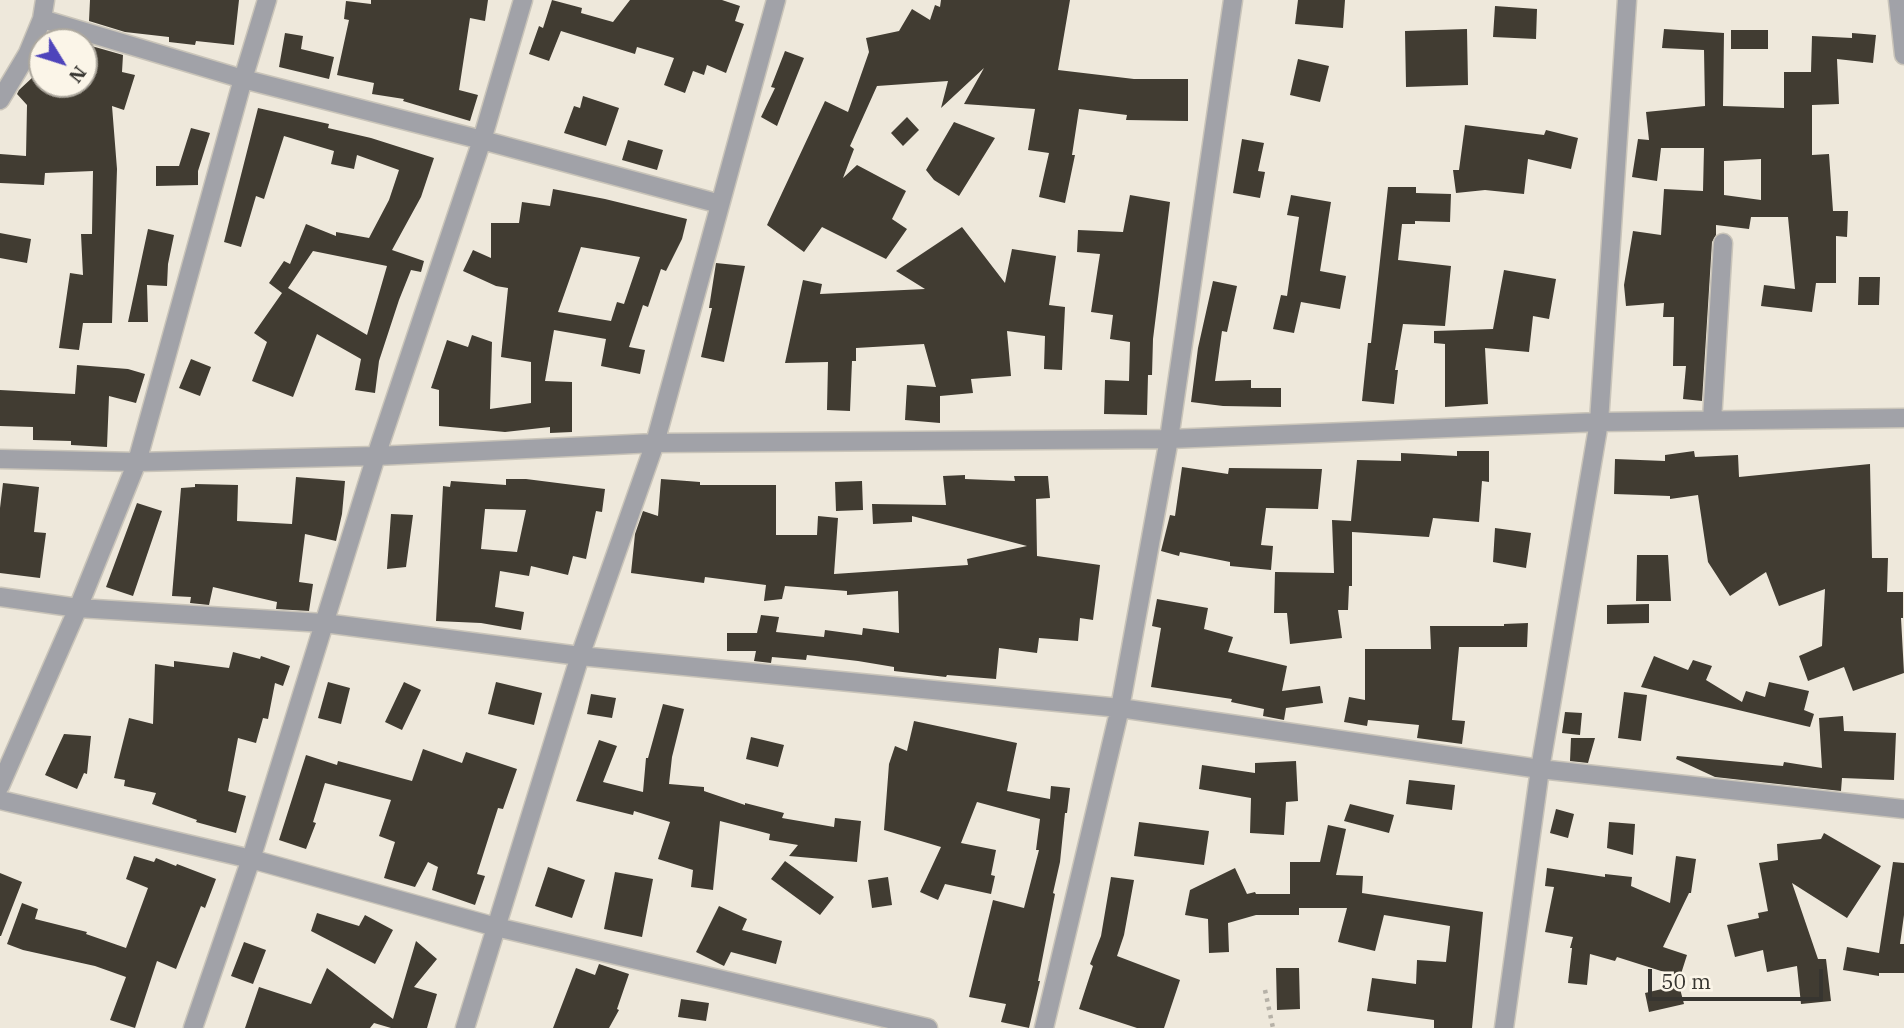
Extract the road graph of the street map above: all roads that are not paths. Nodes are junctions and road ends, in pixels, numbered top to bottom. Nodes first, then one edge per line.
1 (45, 0) edge
2 (267, 0) edge
3 (523, 0) edge
4 (776, 0) edge
5 (1233, 0) edge
6 (1627, 0) edge
7 (1898, 0) edge
8 (42, 19) junction
9 (1904, 55) edge
10 (243, 79) junction
11 (0, 100) edge
12 (482, 140) junction
13 (720, 204) junction
14 (1723, 243) dead end
15 (1904, 418) edge
16 (1712, 420) junction
17 (1599, 422) junction
18 (1169, 439) junction
19 (655, 443) junction
20 (376, 456) junction
21 (0, 459) edge
22 (137, 462) junction
23 (0, 597) edge
24 (78, 608) junction
25 (324, 623) junction
26 (580, 656) junction
27 (1120, 708) junction
28 (1540, 769) junction
29 (0, 786) edge
30 (0, 800) edge
31 (1904, 808) edge
32 (251, 859) junction
33 (496, 927) junction
34 (193, 1028) edge
35 (465, 1028) edge
36 (929, 1028) edge
37 (1044, 1028) edge
38 (1504, 1028) edge

1 - 8 street
2 - 10 street
3 - 12 street
4 - 13 street
5 - 18 street
6 - 17 street
7 - 9 street
8 - 10 street
8 - 11 street
10 - 12 street
10 - 22 street
12 - 13 street
12 - 20 street
13 - 19 street
14 - 16 street
15 - 16 street
16 - 17 street
17 - 18 street
17 - 28 street
18 - 19 street
18 - 27 street
19 - 20 street
19 - 26 street
20 - 22 street
20 - 25 street
21 - 22 street
22 - 24 street
23 - 24 street
24 - 25 street
24 - 29 street
25 - 26 street
25 - 32 street
26 - 27 street
26 - 33 street
27 - 28 street
27 - 37 street
28 - 31 street
28 - 38 street
30 - 32 street
32 - 33 street
32 - 34 street
33 - 35 street
33 - 36 street

